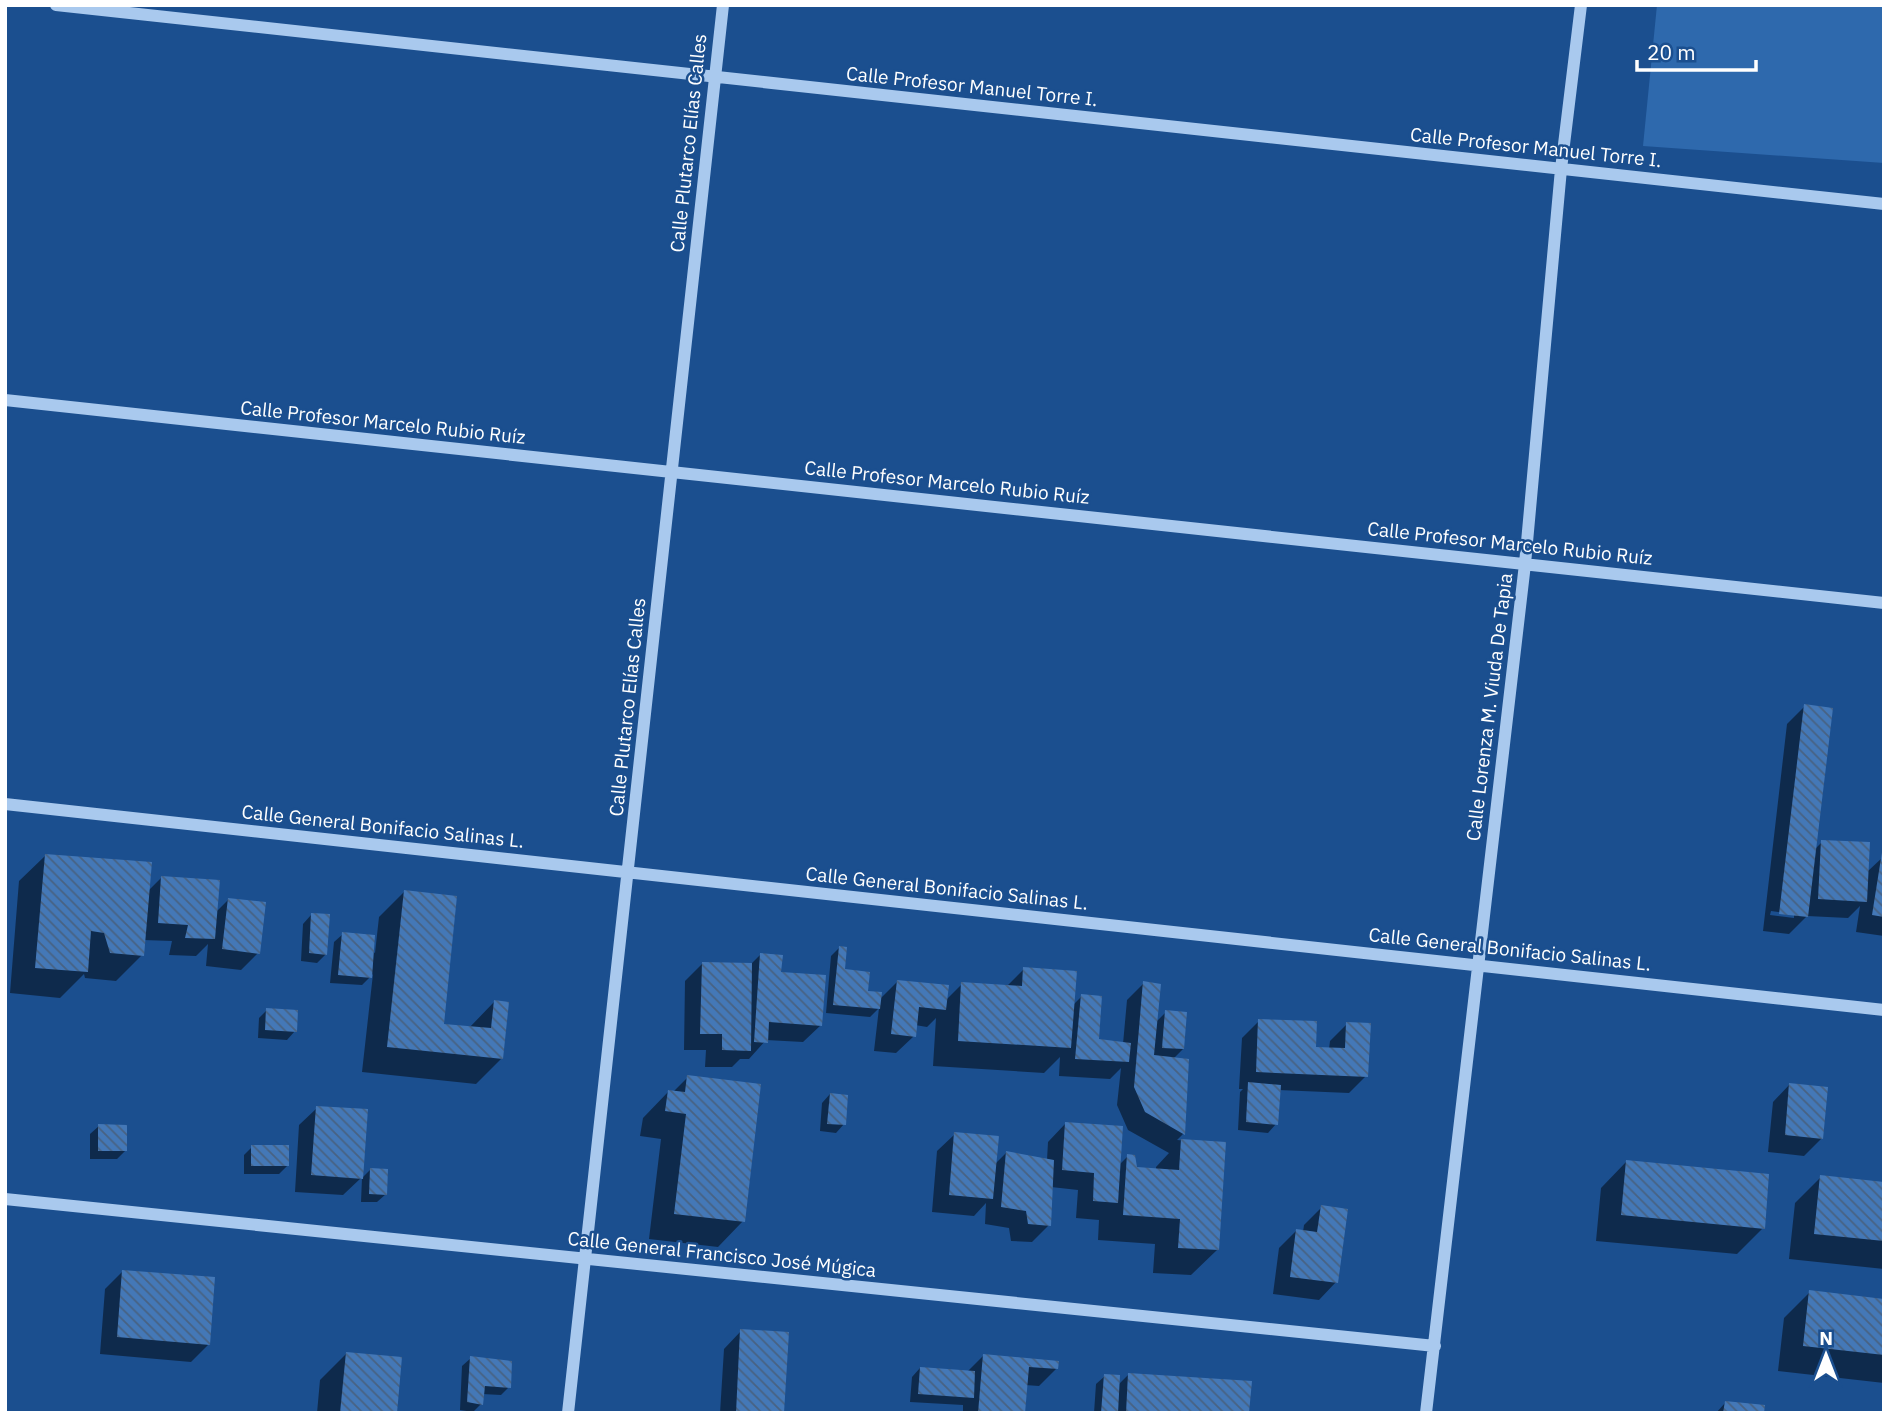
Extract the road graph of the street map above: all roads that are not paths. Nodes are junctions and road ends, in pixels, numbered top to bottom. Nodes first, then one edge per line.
1 (57, 5) edge
2 (723, 5) edge
3 (1581, 5) edge
4 (715, 77) junction
5 (1561, 169) junction
6 (1884, 204) edge
7 (5, 400) edge
8 (672, 472) junction
9 (1525, 564) junction
10 (1884, 603) edge
11 (5, 804) edge
12 (628, 872) junction
13 (1478, 965) junction
14 (1884, 1010) edge
15 (5, 1199) edge
16 (587, 1259) junction
17 (1435, 1346) junction
18 (568, 1413) edge
19 (1426, 1413) edge

1 - 4 street, Calle Profesor Manuel Torre I.
2 - 4 street, Calle Plutarco Elías Calles
3 - 5 street, Calle Lorenza M. Viuda De Tapia
4 - 5 street, Calle Profesor Manuel Torre I.
4 - 8 street, Calle Plutarco Elías Calles
5 - 6 street, Calle Profesor Manuel Torre I.
5 - 9 street, Calle Lorenza M. Viuda De Tapia
7 - 8 street, Calle Profesor Marcelo Rubio Ruíz
8 - 9 street, Calle Profesor Marcelo Rubio Ruíz
8 - 12 street, Calle Plutarco Elías Calles
9 - 10 street, Calle Profesor Marcelo Rubio Ruíz
9 - 13 street, Calle Lorenza M. Viuda De Tapia
11 - 12 street, Calle General Bonifacio Salinas L.
12 - 13 street, Calle General Bonifacio Salinas L.
12 - 16 street, Calle Plutarco Elías Calles
13 - 14 street, Calle General Bonifacio Salinas L.
13 - 17 street, Calle Lorenza M. Viuda De Tapia
15 - 16 street, Calle General Francisco José Múgica
16 - 17 street, Calle General Francisco José Múgica
16 - 18 street, Calle Plutarco Elías Calles
17 - 19 street, Calle Lorenza M. Viuda De Tapia

